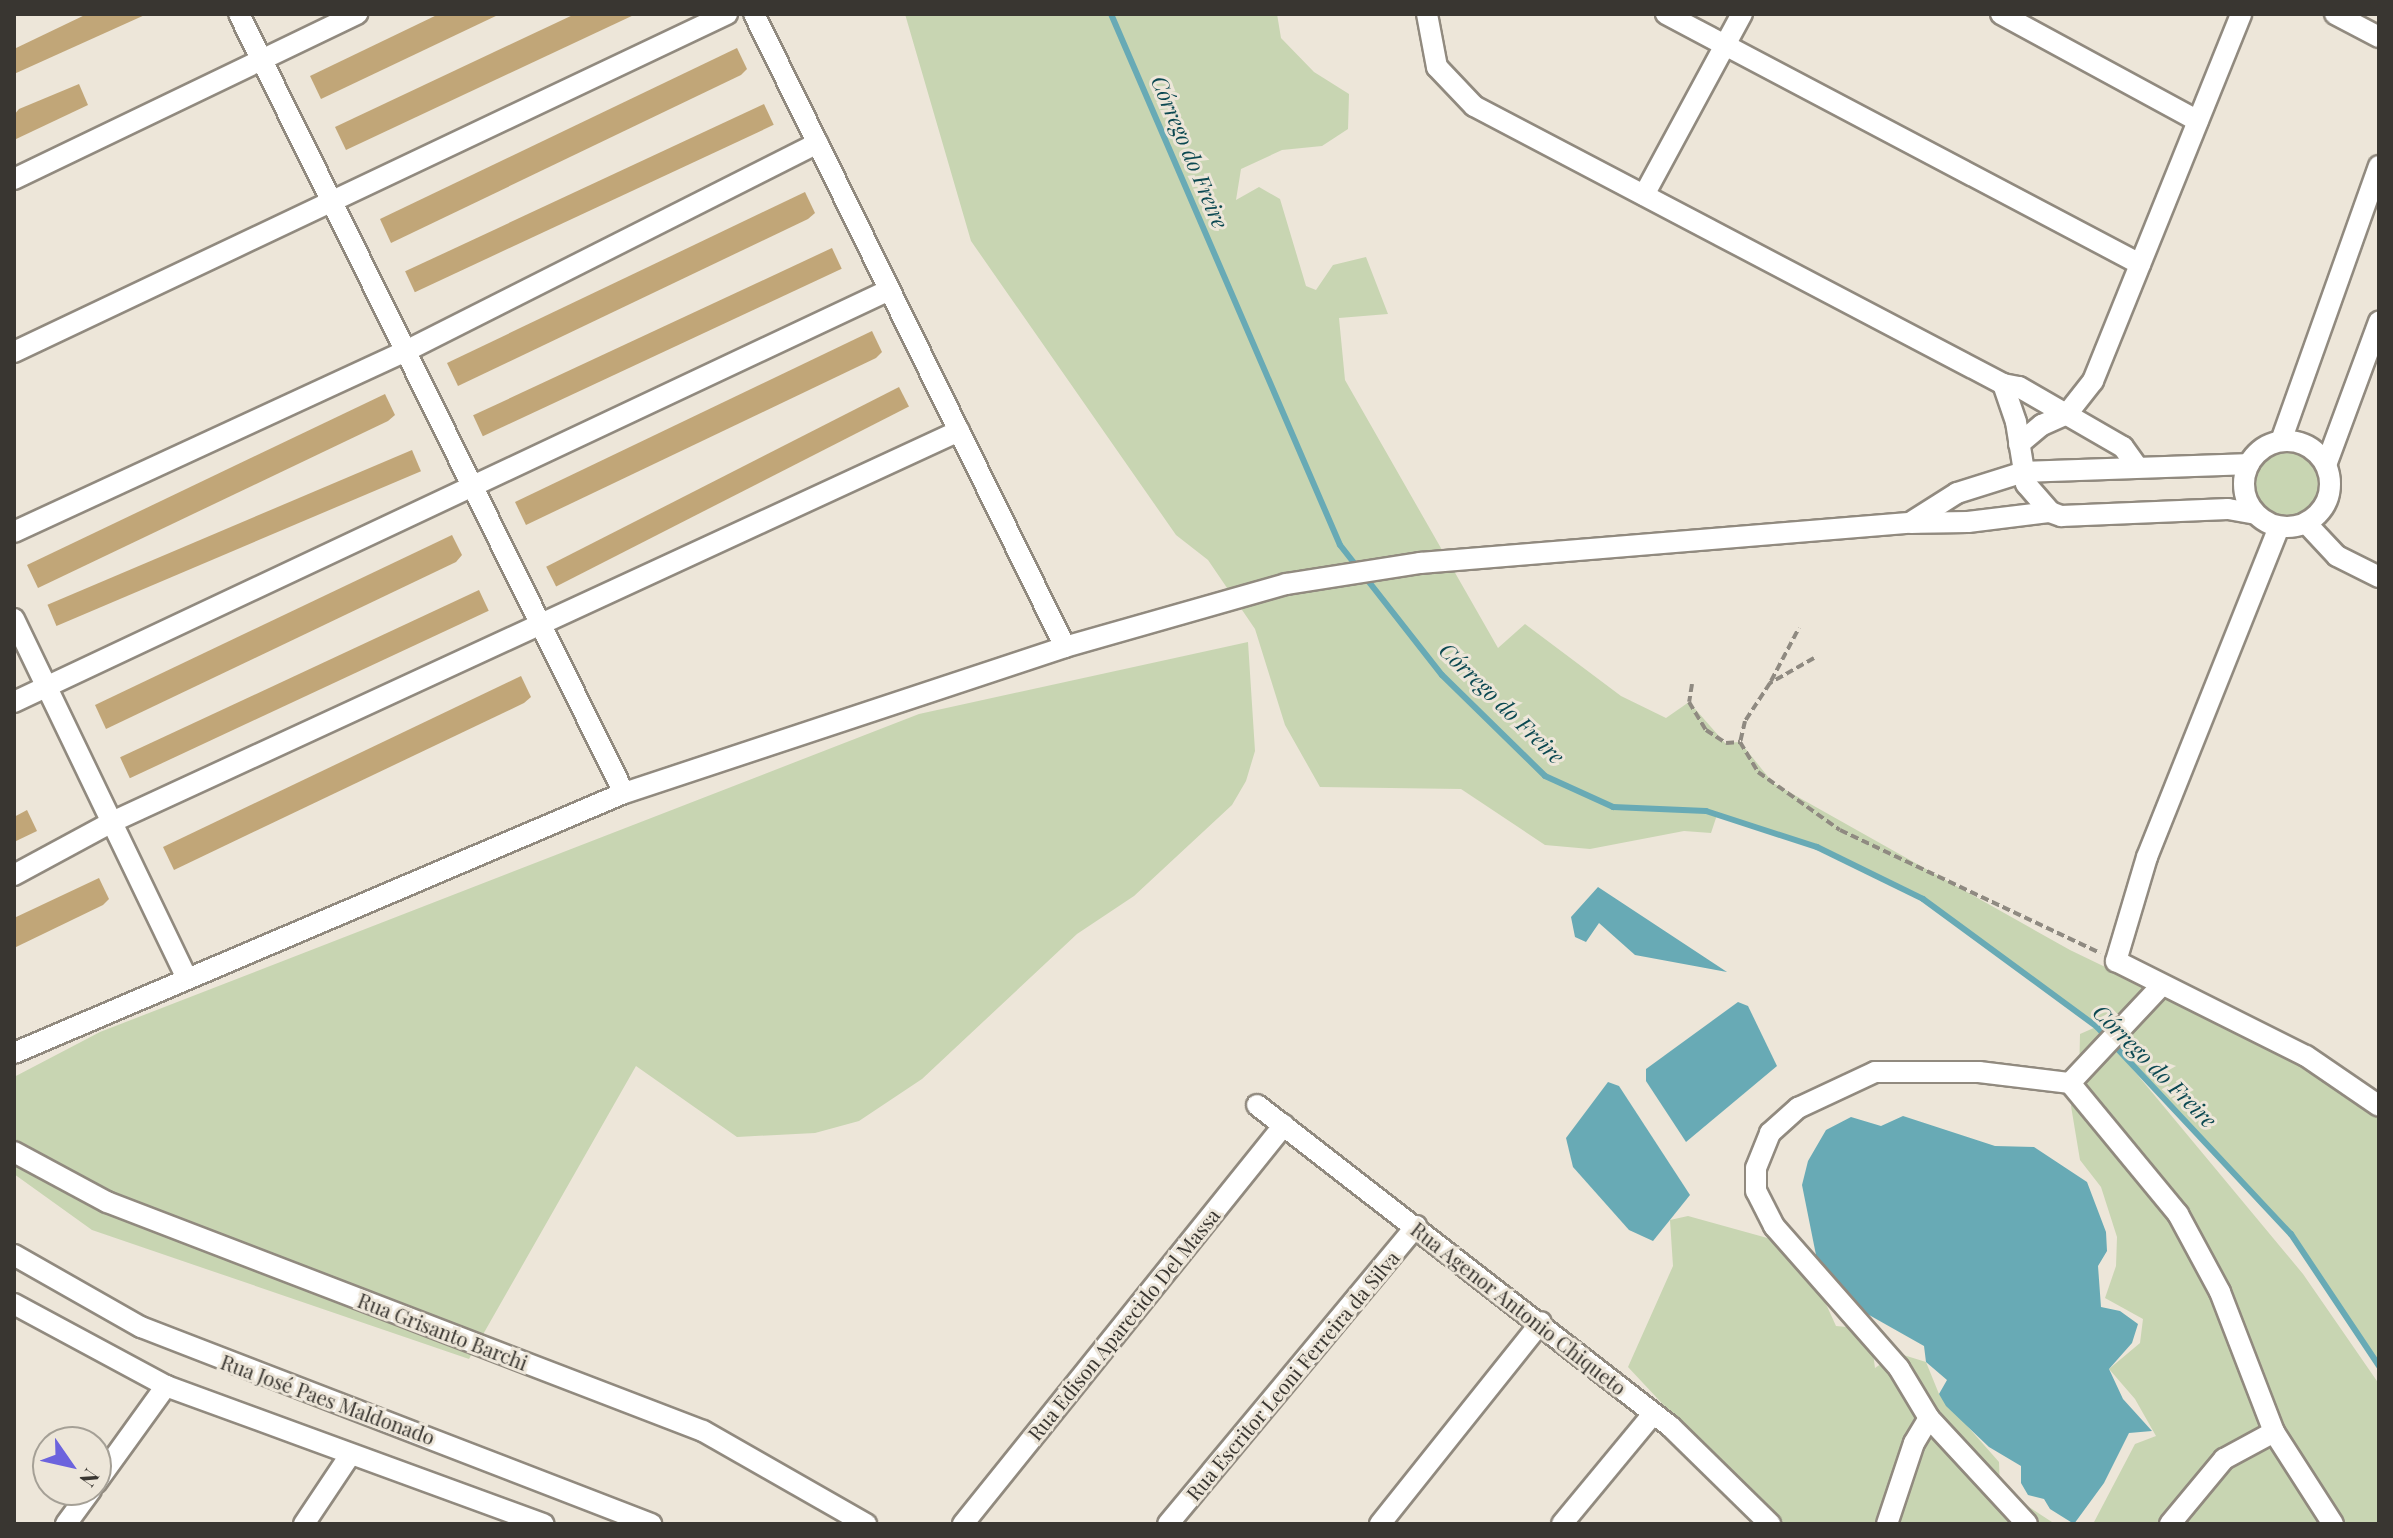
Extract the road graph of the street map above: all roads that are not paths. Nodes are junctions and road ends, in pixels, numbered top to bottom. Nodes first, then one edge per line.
1 (239, 14) edge
2 (357, 14) edge
3 (727, 14) edge
4 (754, 14) edge
5 (1427, 14) edge
6 (1666, 14) edge
7 (1742, 14) edge
8 (2001, 14) edge
9 (2241, 14) edge
10 (2335, 14) edge
11 (2379, 37) edge
12 (1725, 45) junction
13 (261, 59) junction
14 (2198, 121) junction
15 (817, 143) junction
16 (2379, 166) edge
17 (14, 179) edge
18 (1644, 195) junction
19 (332, 201) junction
20 (2140, 264) junction
21 (889, 290) junction
22 (2379, 322) edge
23 (406, 351) junction
24 (14, 352) edge
25 (2003, 384) junction
26 (2067, 414) junction
27 (959, 431) junction
28 (2281, 441) junction
29 (2019, 444) junction
30 (2249, 464) junction
31 (2136, 465) junction
32 (2326, 465) junction
33 (2024, 472) junction
34 (473, 487) junction
35 (2050, 512) junction
36 (2255, 514) junction
37 (1911, 523) junction
38 (2306, 523) junction
39 (2279, 527) junction
40 (14, 532) edge
41 (2379, 577) edge
42 (14, 619) edge
43 (541, 625) junction
44 (1065, 647) junction
45 (47, 687) junction
46 (14, 702) edge
47 (624, 793) junction
48 (112, 822) junction
49 (14, 875) edge
50 (187, 978) junction
51 (2162, 985) junction
52 (14, 1053) edge
53 (2070, 1083) junction
54 (1257, 1105) dead end
55 (2379, 1106) edge
56 (1284, 1125) junction
57 (14, 1152) edge
58 (1416, 1226) junction
59 (14, 1255) edge
60 (14, 1304) edge
61 (1541, 1322) junction
62 (166, 1386) junction
63 (1653, 1414) junction
64 (1929, 1418) junction
65 (2274, 1432) junction
66 (350, 1455) junction
67 (112, 1461) edge
68 (79, 1506) edge
69 (533, 1522) edge
70 (66, 1524) edge
71 (304, 1524) edge
72 (651, 1524) edge
73 (866, 1524) edge
74 (963, 1524) edge
75 (1168, 1524) edge
76 (1380, 1524) edge
77 (1562, 1524) edge
78 (1770, 1524) edge
79 (1887, 1524) edge
80 (2027, 1524) edge
81 (2170, 1524) edge
82 (2333, 1524) edge

1 - 13 street
2 - 13 street
3 - 19 street
4 - 15 street
5 - 18 street
6 - 12 street
7 - 12 street
8 - 14 street
9 - 14 street
10 - 11 street
12 - 18 street
12 - 20 street
13 - 17 street
13 - 19 street
14 - 20 street
15 - 21 street
15 - 23 street
16 - 28 street
18 - 25 street
19 - 23 street
19 - 24 street
20 - 26 street
21 - 27 street
21 - 34 street
22 - 32 street
23 - 34 street
23 - 40 street
25 - 26 street
25 - 29 street
26 - 29 street
26 - 31 street
27 - 43 street
27 - 44 street
28 - 30 street
28 - 32 street
29 - 33 street
30 - 31 street
30 - 36 street
31 - 33 street
32 - 38 street
33 - 35 street
33 - 37 street
34 - 43 street
34 - 45 street
35 - 36 street
35 - 37 street
36 - 39 street
37 - 44 street
38 - 39 street
38 - 41 street
39 - 51 street
42 - 45 street
43 - 47 street
43 - 48 street
44 - 47 street
45 - 46 street
45 - 48 street
47 - 50 street
48 - 49 street
48 - 50 street
50 - 52 street
51 - 53 street
51 - 55 street
53 - 64 street
53 - 65 street
54 - 56 street, Rua Agenor Antonio Chiqueto
56 - 58 street, Rua Agenor Antonio Chiqueto
56 - 74 street, Rua Edison Aparecido Del Massa
57 - 73 street, Rua Grisanto Barchi
58 - 61 street, Rua Agenor Antonio Chiqueto
58 - 75 street, Rua Escritor Leoni Ferreira da Silva
59 - 72 street, Rua José Paes Maldonado
60 - 62 street
61 - 63 street, Rua Agenor Antonio Chiqueto
61 - 76 street
62 - 66 street
62 - 67 street
63 - 77 street
63 - 78 street, Rua Agenor Antonio Chiqueto
64 - 79 street
64 - 80 street
65 - 81 street
65 - 82 street
66 - 69 street
66 - 71 street
68 - 70 street

